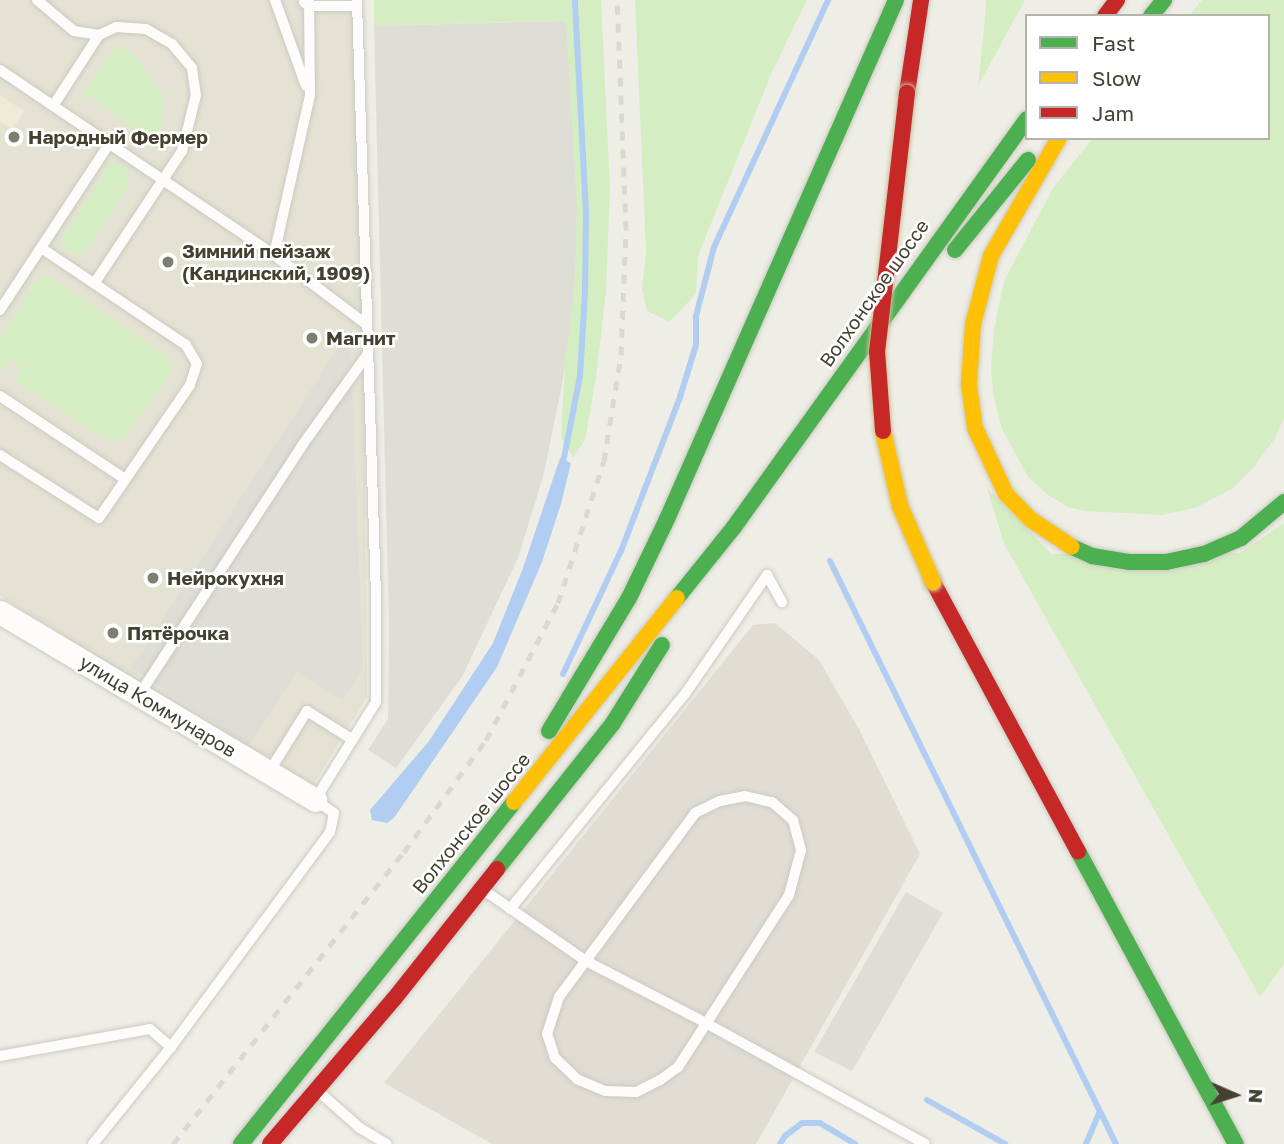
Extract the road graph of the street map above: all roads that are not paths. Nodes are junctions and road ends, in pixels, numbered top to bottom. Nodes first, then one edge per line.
1 (37, 0) edge
2 (275, 0) edge
3 (896, 0) edge
4 (921, 0) edge
5 (1164, 0) edge
6 (307, 2) edge
7 (357, 3) edge
8 (1153, 14) edge
9 (99, 35) junction
10 (0, 70) edge
11 (310, 95) junction
12 (54, 106) junction
13 (1025, 122) edge
14 (1047, 140) edge
15 (1058, 140) edge
16 (110, 144) junction
17 (163, 180) junction
18 (41, 248) junction
19 (274, 255) junction
20 (94, 284) junction
21 (0, 310) edge
22 (366, 324) junction
23 (367, 355) junction
24 (0, 396) edge
25 (0, 455) edge
26 (125, 479) junction
27 (758, 493) junction
28 (1284, 502) edge
29 (734, 527) junction
30 (782, 602) dead end
31 (0, 612) edge
32 (139, 695) junction
33 (353, 740) junction
34 (269, 772) junction
35 (316, 800) junction
36 (461, 869) junction
37 (482, 889) junction
38 (510, 909) junction
39 (586, 961) junction
40 (706, 1023) junction
41 (171, 1046) junction
42 (0, 1056) edge
43 (297, 1074) junction
44 (317, 1090) junction
45 (93, 1144) edge
46 (241, 1144) edge
47 (270, 1144) edge
48 (387, 1144) edge
49 (925, 1144) edge
50 (1236, 1144) edge

1 - 9 lane
2 - 11 lane
3 - 36 main road
4 - 50 main road, bridge
5 - 8 main road
6 - 7 lane
6 - 11 lane
7 - 22 lane
9 - 12 lane
9 - 17 lane
10 - 12 lane
11 - 19 lane
12 - 16 lane
13 - 27 main road, Волхонское шоссе
14 - 27 main road, Волхонское шоссе
15 - 28 main road
16 - 17 lane
16 - 18 lane
17 - 19 lane
17 - 20 lane
18 - 20 lane
18 - 21 lane
19 - 22 lane
20 - 26 lane
22 - 23 lane
23 - 32 lane
23 - 33 lane
24 - 26 lane
25 - 26 lane
27 - 29 main road, Волхонское шоссе
29 - 36 main road, Волхонское шоссе
29 - 37 main road, Волхонское шоссе
30 - 38 lane
31 - 32 street, улица Коммунаров
32 - 34 street, улица Коммунаров
33 - 34 lane
33 - 35 lane
34 - 35 street, улица Коммунаров
35 - 41 lane
36 - 37 main road
36 - 43 main road, Волхонское шоссе
37 - 38 lane
37 - 44 main road, Волхонское шоссе
38 - 39 lane
39 - 40 lane
39 - 40 lane
39 - 40 lane
40 - 49 lane
41 - 42 lane
41 - 45 lane
43 - 44 street
43 - 46 main road, Волхонское шоссе
44 - 47 main road, Волхонское шоссе
44 - 48 lane

